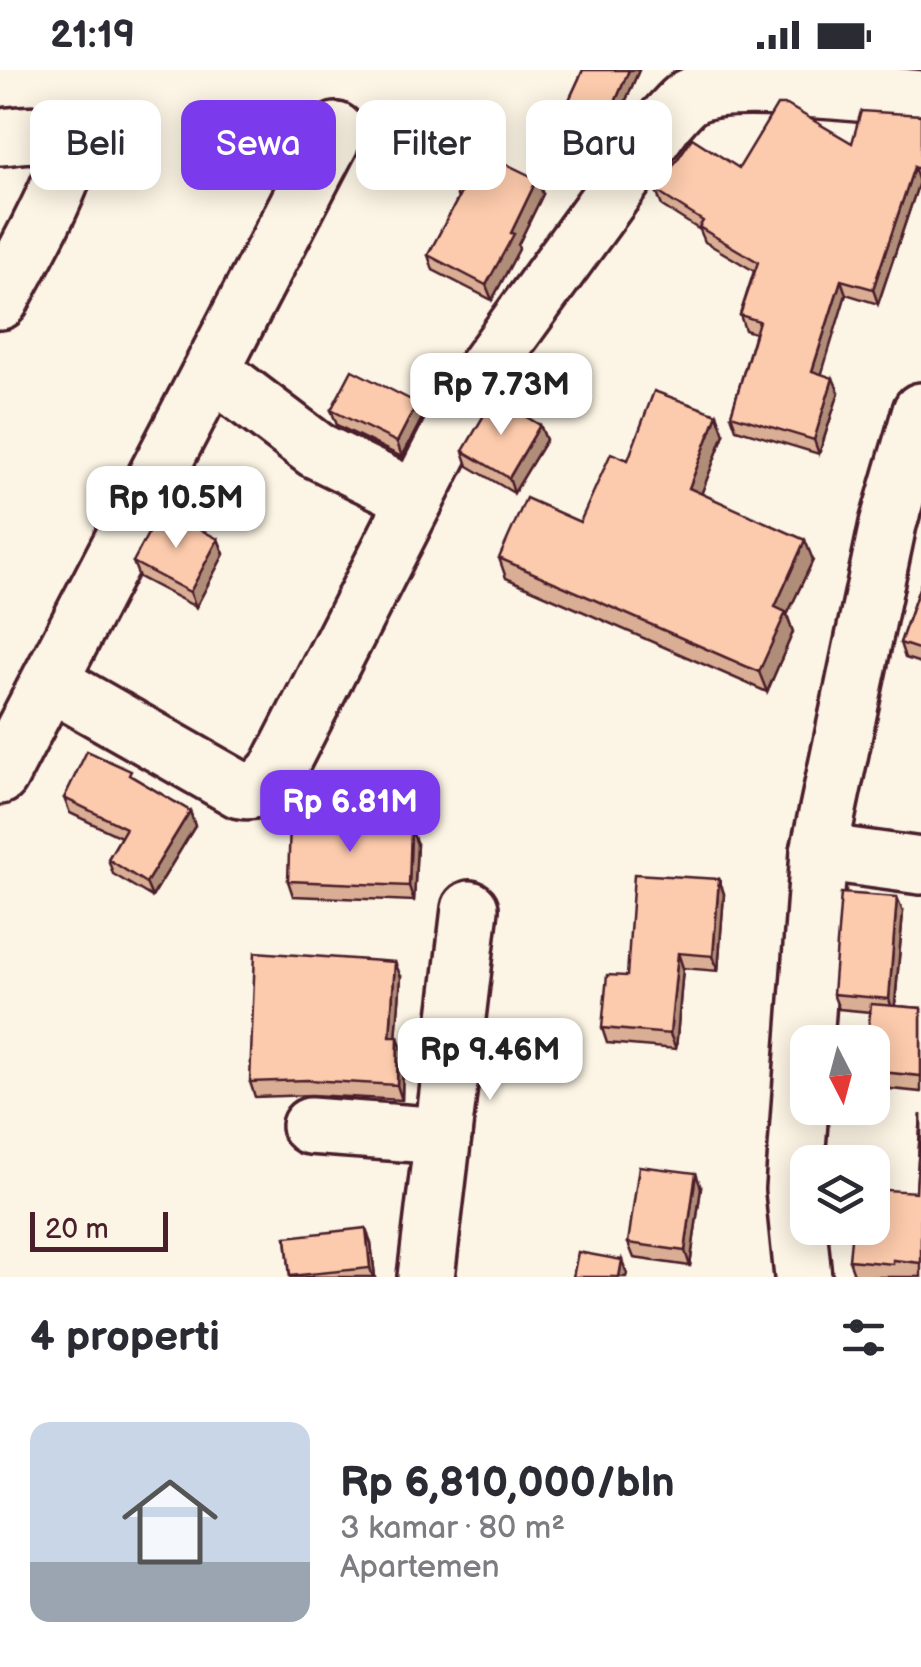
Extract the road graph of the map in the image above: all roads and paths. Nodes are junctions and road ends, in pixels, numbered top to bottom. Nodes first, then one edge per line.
1 (921, 99) edge
2 (0, 137) edge
3 (306, 190) edge
4 (0, 302) edge
5 (212, 371) junction
6 (921, 411) edge
7 (416, 499) junction
8 (904, 528) edge
9 (50, 682) junction
10 (0, 776) edge
11 (820, 852) junction
12 (921, 866) edge
13 (470, 908) dead end
14 (310, 1126) dead end
15 (444, 1136) junction
16 (426, 1277) edge
17 (802, 1277) edge

1 - 7 street
2 - 4 street
3 - 5 street
5 - 7 street
5 - 9 street
6 - 8 street
7 - 9 street
8 - 11 street
9 - 10 street
11 - 12 street
11 - 17 street
13 - 15 street
14 - 15 street
15 - 16 street

